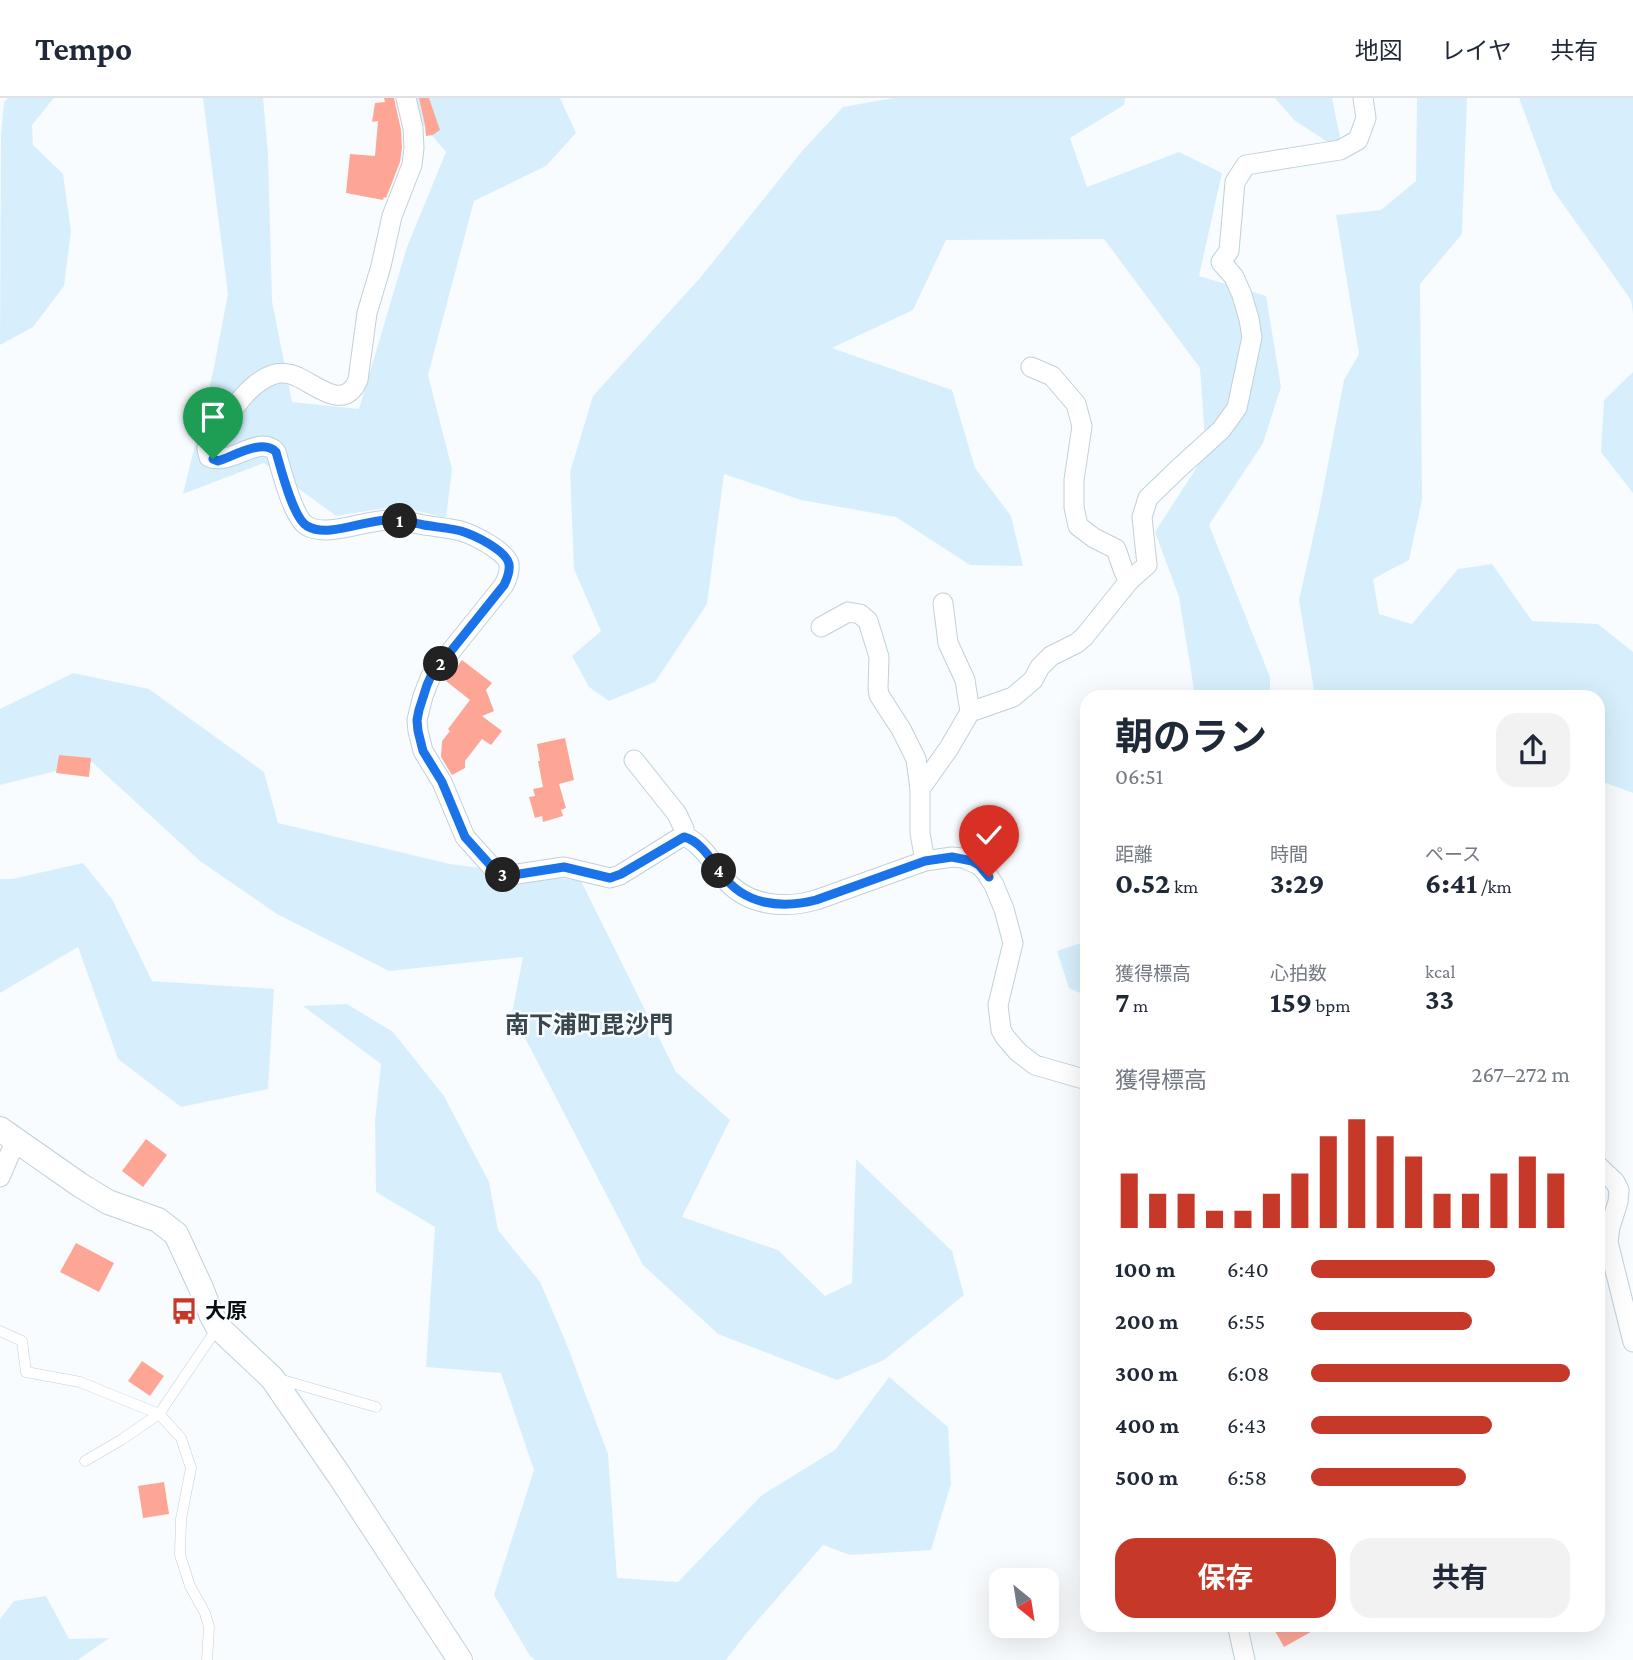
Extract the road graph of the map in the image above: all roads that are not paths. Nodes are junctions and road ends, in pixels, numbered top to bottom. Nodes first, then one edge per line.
1 (406, 98) edge
2 (1363, 98) edge
3 (1031, 367) dead end
4 (1129, 582) junction
5 (943, 603) dead end
6 (821, 627) dead end
7 (970, 712) junction
8 (634, 760) dead end
9 (920, 789) junction
10 (684, 837) junction
11 (925, 861) junction
12 (1080, 1078) edge
13 (8, 1134) edge
14 (1605, 1173) edge
15 (0, 1177) edge
16 (218, 1327) junction
17 (0, 1331) edge
18 (1633, 1342) edge
19 (272, 1378) junction
20 (376, 1407) dead end
21 (159, 1414) junction
22 (85, 1461) dead end
23 (1239, 1632) edge
24 (207, 1660) edge
25 (460, 1660) edge
26 (1245, 1660) edge

1 - 10 street
2 - 4 street
3 - 4 street
4 - 7 street
5 - 7 street
6 - 9 street
7 - 9 street
8 - 10 street
9 - 11 street
10 - 11 street
11 - 12 street
13 - 15 street
13 - 16 street
14 - 18 street
16 - 19 street
16 - 21 lane
17 - 21 lane
19 - 20 lane
19 - 25 street
21 - 22 lane
21 - 24 lane
23 - 26 street

